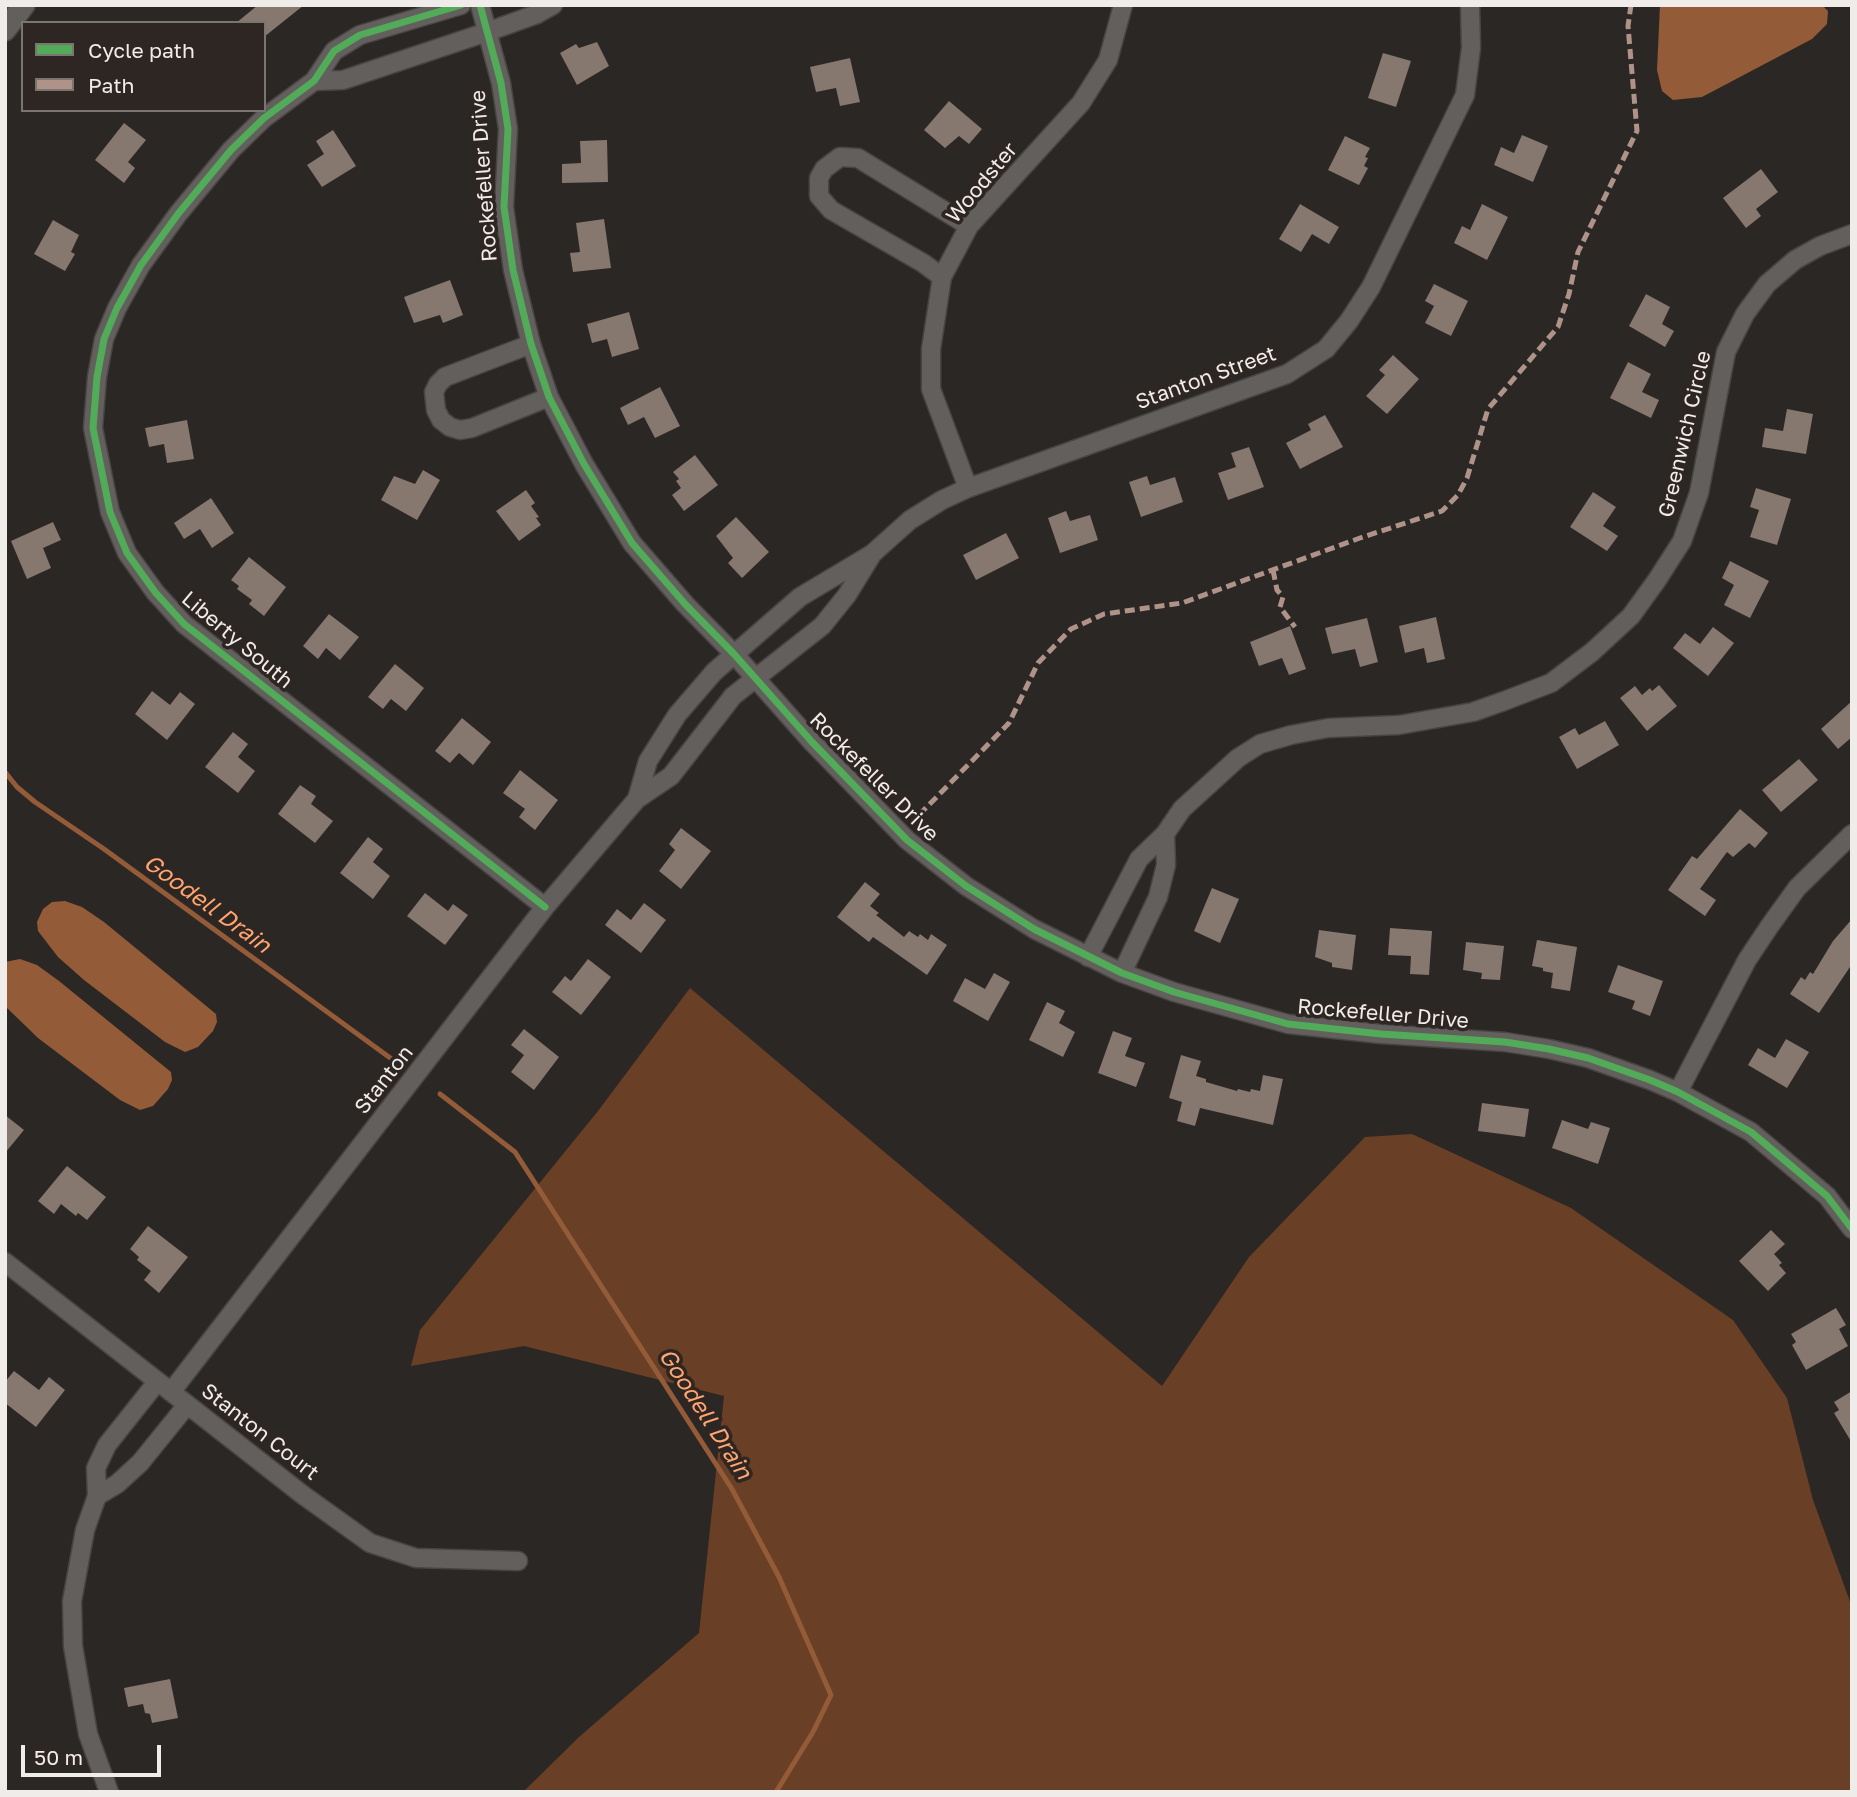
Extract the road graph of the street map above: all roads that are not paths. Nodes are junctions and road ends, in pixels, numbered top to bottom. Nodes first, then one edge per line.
1 (24, 5) edge
2 (461, 5) edge
3 (480, 5) edge
4 (553, 5) edge
5 (1123, 5) edge
6 (1470, 5) edge
7 (5, 30) edge
8 (487, 32) junction
9 (314, 81) junction
10 (970, 226) junction
11 (1852, 234) edge
12 (942, 277) junction
13 (531, 344) junction
14 (549, 397) junction
15 (968, 488) junction
16 (872, 554) junction
17 (734, 654) junction
18 (755, 679) junction
19 (637, 799) junction
20 (1165, 834) junction
21 (1852, 834) edge
22 (545, 907) junction
23 (1088, 957) junction
24 (1122, 973) junction
25 (1678, 1092) junction
26 (1852, 1228) edge
27 (5, 1262) edge
28 (164, 1387) junction
29 (187, 1405) junction
30 (97, 1496) junction
31 (518, 1561) dead end
32 (109, 1792) edge

1 - 7 street
2 - 9 street, Liberty South
3 - 8 street, Rockefeller Drive
4 - 8 street
5 - 10 street, Woodster
6 - 15 street, Stanton Street
8 - 9 street
8 - 13 street, Rockefeller Drive
9 - 22 street, Liberty South
10 - 12 street, Woodster
10 - 12 street
11 - 20 street, Greenwich Circle
12 - 15 street, Woodster
13 - 14 street, Rockefeller Drive
13 - 14 street
14 - 17 street, Rockefeller Drive
15 - 16 street, Stanton Street
16 - 17 street, Stanton Street
16 - 18 street, Stanton Street
17 - 18 street, Rockefeller Drive
17 - 19 street, Stanton Street
18 - 19 street, Stanton Street
18 - 23 street, Rockefeller Drive
19 - 22 street, Stanton
20 - 23 street, Greenwich Circle
20 - 24 street
21 - 25 street
22 - 28 street, Stanton
23 - 24 street, Rockefeller Drive
24 - 25 street, Rockefeller Drive
25 - 26 street, Rockefeller Drive
27 - 28 street, Stanton Court
28 - 29 street, Stanton Court
28 - 30 street, Stanton
29 - 30 street
29 - 31 street, Stanton Court
30 - 32 street, Stanton

